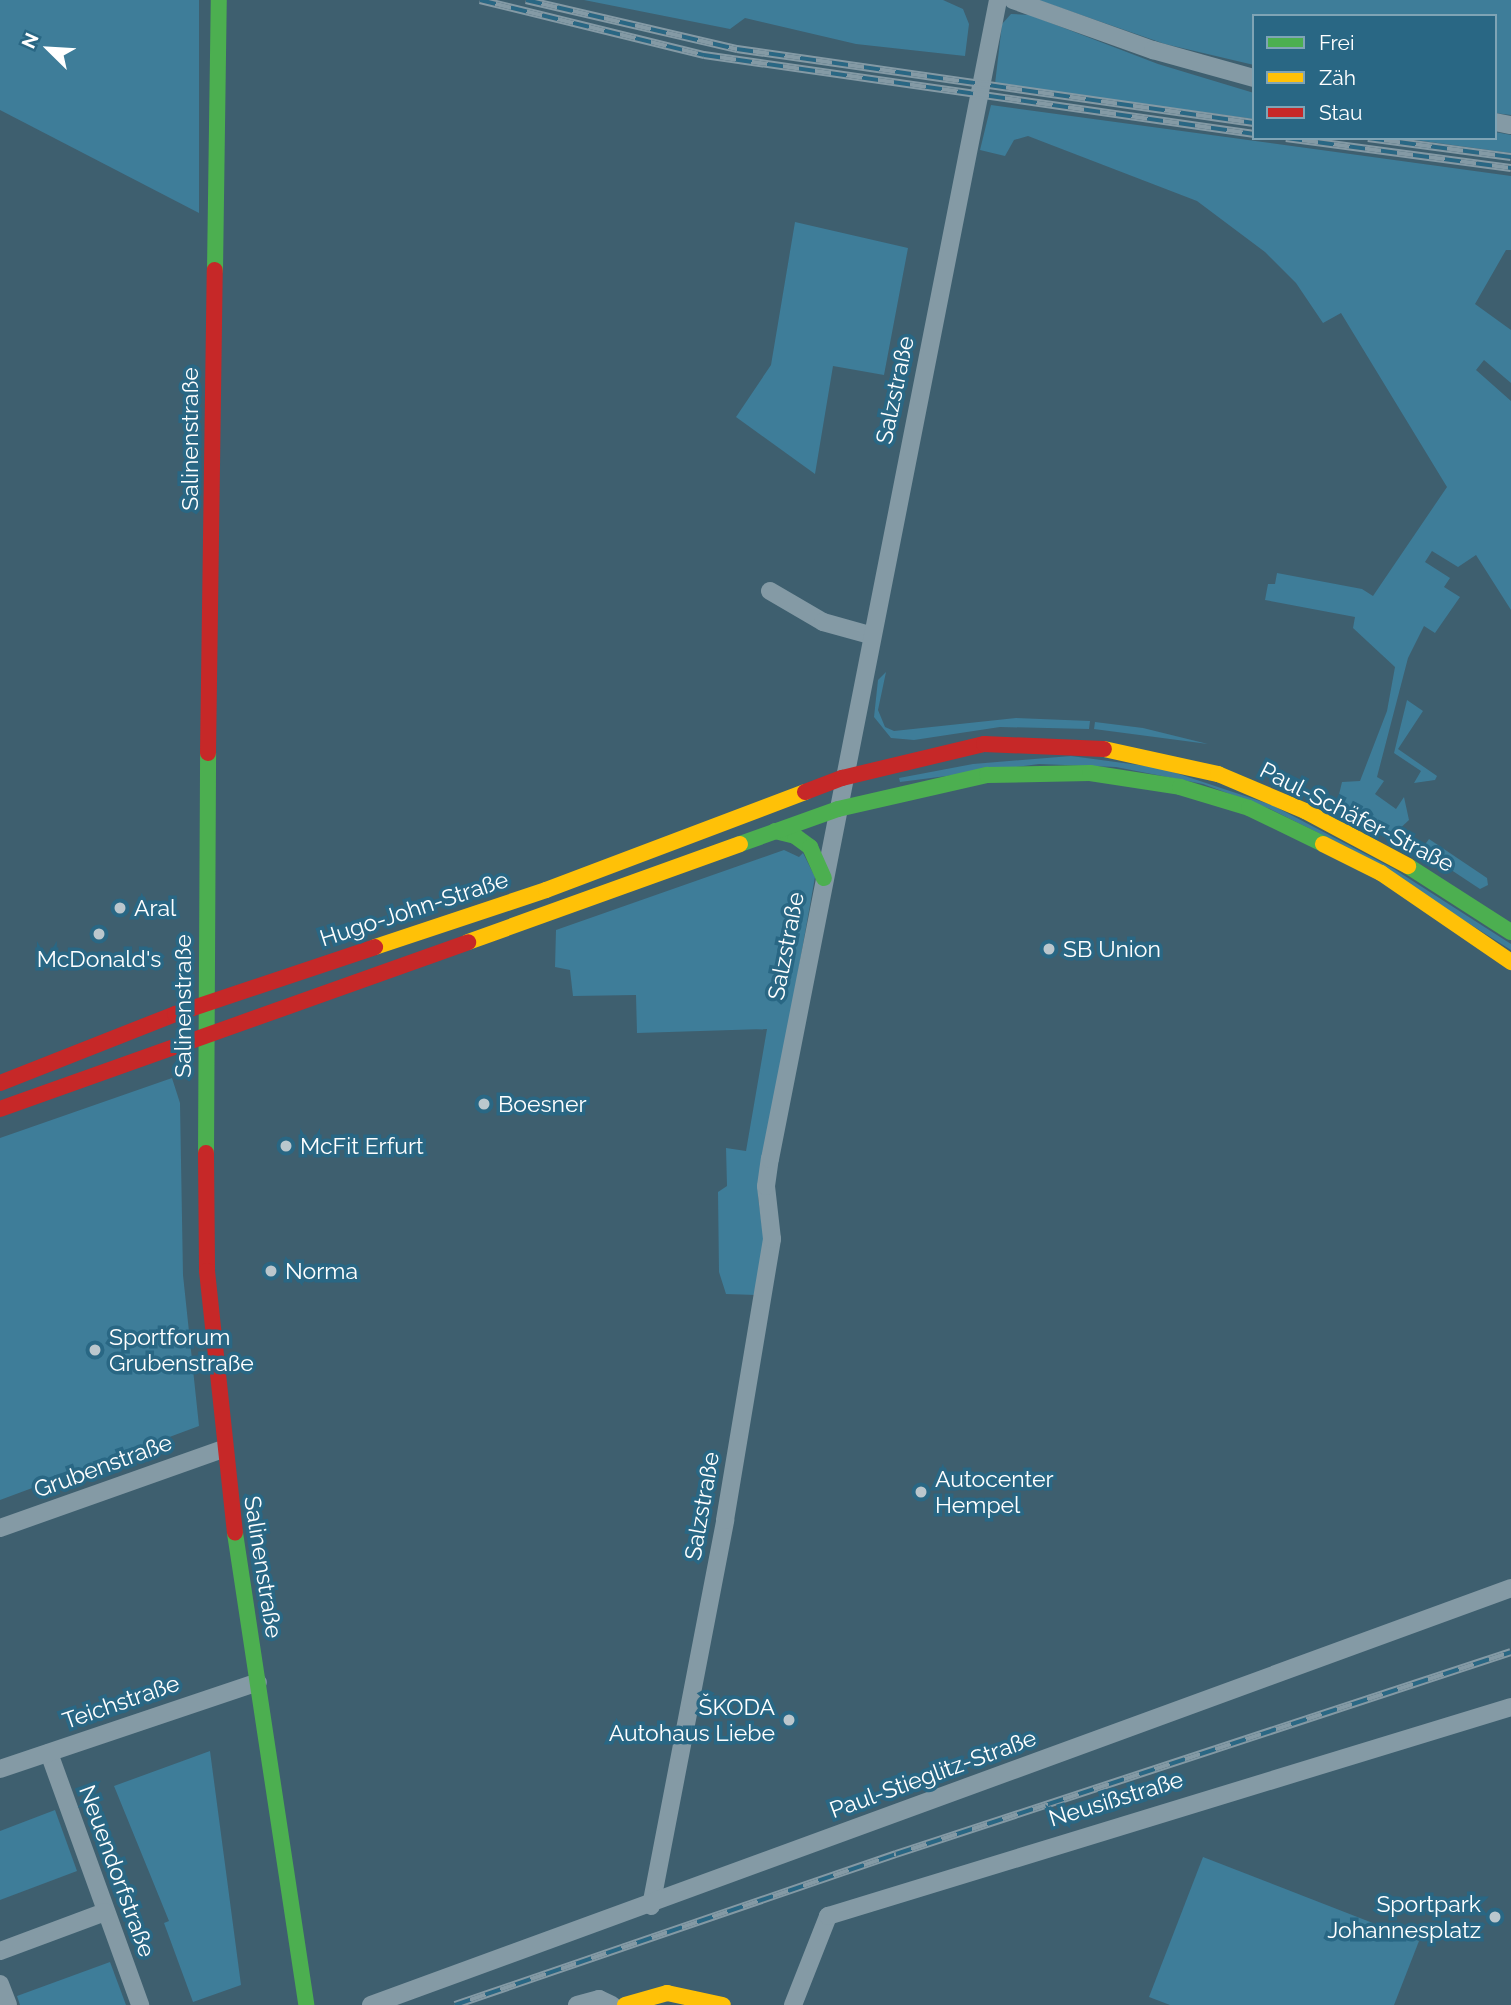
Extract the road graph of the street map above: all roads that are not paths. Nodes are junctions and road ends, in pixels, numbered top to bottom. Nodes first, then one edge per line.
1 (219, 0) edge
2 (998, 0) edge
3 (1013, 0) edge
4 (1252, 77) edge
5 (770, 591) dead end
6 (870, 635) junction
7 (842, 778) junction
8 (838, 809) junction
9 (775, 831) junction
10 (824, 878) junction
11 (1511, 932) edge
12 (1511, 962) edge
13 (205, 1004) junction
14 (205, 1037) junction
15 (0, 1083) edge
16 (0, 1110) edge
17 (223, 1449) junction
18 (0, 1528) edge
19 (1511, 1588) edge
20 (258, 1682) junction
21 (1511, 1707) edge
22 (48, 1753) junction
23 (0, 1769) edge
24 (651, 1906) junction
25 (105, 1912) junction
26 (0, 1951) edge
27 (0, 1984) edge
28 (8, 2005) edge
29 (140, 2005) edge
30 (306, 2005) edge
31 (371, 2005) edge
32 (577, 2005) edge
33 (612, 2005) edge
34 (625, 2005) edge
35 (723, 2005) edge
36 (793, 2005) edge

1 - 13 main road, Salinenstraße
2 - 6 street, Salzstraße
3 - 4 street
5 - 6 street
6 - 7 street, Salzstraße
7 - 8 street, Salzstraße
7 - 11 main road, Paul-Schäfer-Straße
7 - 13 main road, Hugo-John-Straße
8 - 9 main road, Hugo-John-Straße
8 - 10 street, Salzstraße
8 - 12 main road, Paul-Schäfer-Straße
9 - 10 main road
9 - 14 main road, Hugo-John-Straße
10 - 24 street, Salzstraße
13 - 14 main road, Salinenstraße
13 - 15 main road, Hugo-John-Straße
14 - 16 main road, Hugo-John-Straße
14 - 17 main road, Salinenstraße
17 - 18 street, Grubenstraße
17 - 20 main road, Salinenstraße
19 - 24 street, Paul-Stieglitz-Straße
20 - 22 street, Teichstraße
20 - 30 main road, Salinenstraße
21 - 36 street, Neusißstraße
22 - 23 street, Teichstraße
22 - 25 street, Neuendorfstraße
24 - 31 street, Paul-Stieglitz-Straße
25 - 26 street
25 - 29 street, Neuendorfstraße
27 - 28 street
32 - 33 street
34 - 35 main road

